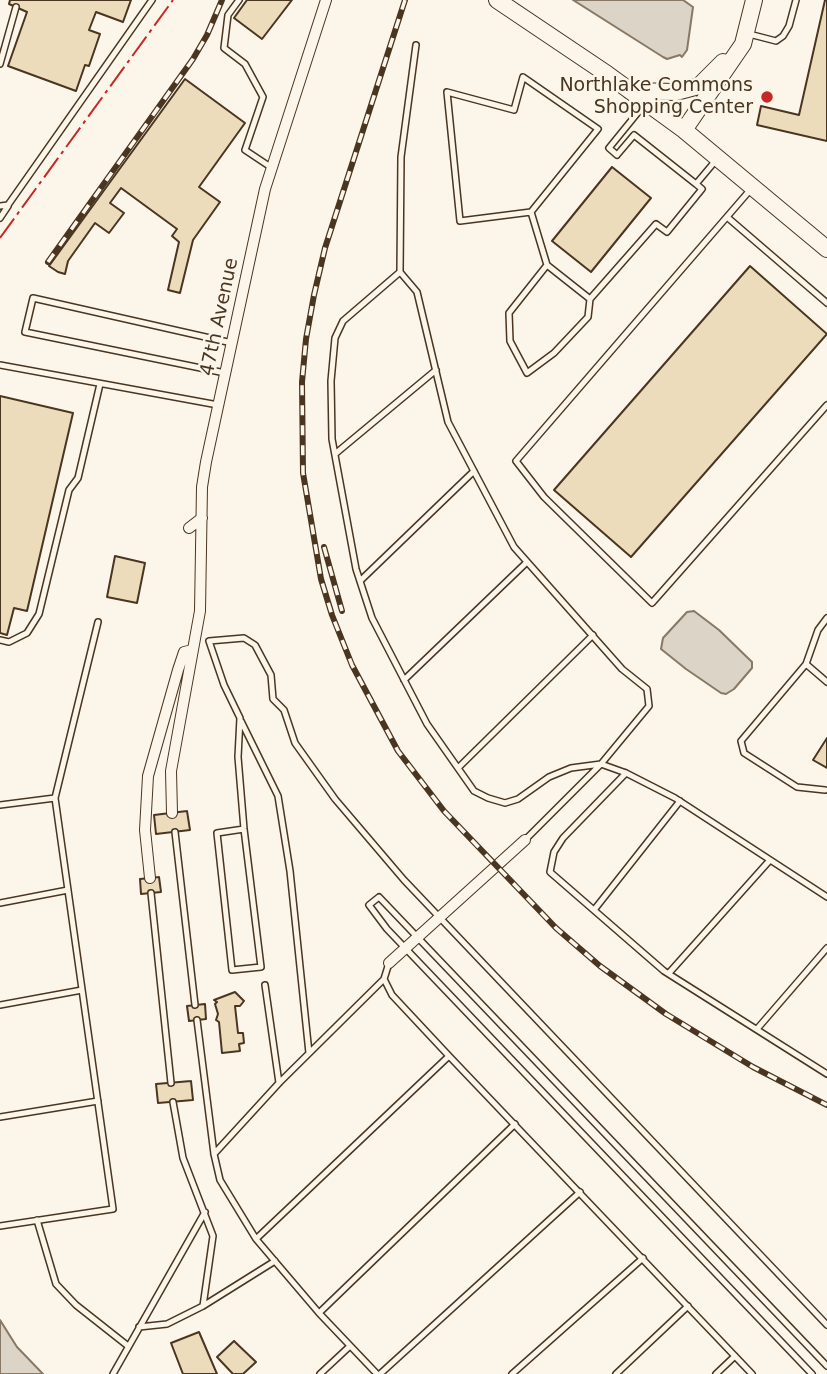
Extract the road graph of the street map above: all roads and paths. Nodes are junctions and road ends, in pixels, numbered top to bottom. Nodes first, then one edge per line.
1 (152, 0) edge
2 (239, 0) edge
3 (326, 0) edge
4 (497, 0) edge
5 (754, 0) edge
6 (796, 0) edge
7 (16, 7) dead end
8 (744, 38) junction
9 (416, 45) dead end
10 (0, 64) edge
11 (630, 91) junction
12 (646, 103) junction
13 (684, 130) junction
14 (718, 158) junction
15 (272, 168) junction
16 (696, 184) junction
17 (753, 187) junction
18 (8, 205) junction
19 (0, 206) edge
20 (531, 212) junction
21 (727, 217) junction
22 (0, 218) edge
23 (827, 249) edge
24 (547, 265) junction
25 (400, 272) junction
26 (590, 299) junction
27 (827, 303) edge
28 (232, 343) junction
29 (0, 365) edge
30 (436, 370) junction
31 (225, 373) junction
32 (100, 384) junction
33 (218, 405) junction
34 (827, 405) edge
35 (335, 454) junction
36 (474, 471) junction
37 (202, 518) junction
38 (189, 528) dead end
39 (527, 562) junction
40 (360, 581) junction
41 (827, 618) edge
42 (98, 622) dead end
43 (593, 635) junction
44 (196, 639) junction
45 (0, 640) edge
46 (209, 641) junction
47 (193, 650) junction
48 (806, 664) junction
49 (404, 680) junction
50 (827, 681) edge
51 (240, 718) junction
52 (601, 764) junction
53 (457, 768) junction
54 (626, 773) junction
55 (825, 790) dead end
56 (55, 797) junction
57 (680, 801) junction
58 (0, 805) edge
59 (172, 813) dead end
60 (244, 829) junction
61 (175, 832) dead end
62 (525, 840) joint
63 (770, 860) junction
64 (150, 878) dead end
65 (68, 890) junction
66 (151, 893) dead end
67 (827, 897) edge
68 (0, 902) edge
69 (594, 910) junction
70 (440, 917) junction
71 (418, 937) junction
72 (406, 948) junction
73 (827, 948) edge
74 (389, 963) joint
75 (669, 973) junction
76 (384, 979) junction
77 (265, 985) dead end
78 (82, 990) junction
79 (0, 1005) edge
80 (195, 1005) dead end
81 (197, 1020) dead end
82 (757, 1029) junction
83 (309, 1054) junction
84 (449, 1056) junction
85 (827, 1074) edge
86 (171, 1083) dead end
87 (279, 1083) junction
88 (98, 1101) junction
89 (173, 1102) dead end
90 (0, 1117) edge
91 (515, 1124) junction
92 (214, 1154) junction
93 (580, 1192) junction
94 (205, 1212) junction
95 (37, 1220) junction
96 (0, 1226) edge
97 (256, 1240) junction
98 (643, 1258) junction
99 (275, 1261) junction
100 (688, 1306) junction
101 (203, 1307) junction
102 (319, 1313) junction
103 (827, 1325) edge
104 (139, 1327) junction
105 (128, 1346) junction
106 (350, 1346) junction
107 (735, 1356) junction
108 (827, 1366) edge
109 (113, 1374) edge
110 (320, 1374) edge
111 (379, 1374) edge
112 (512, 1374) edge
113 (616, 1374) edge
114 (716, 1374) edge
115 (752, 1374) edge
116 (812, 1374) edge

1 - 18 lane
2 - 15 lane
3 - 15 street, 47th Avenue
4 - 11 main road
5 - 8 main road
6 - 8 lane
7 - 10 lane
8 - 11 main road
8 - 13 main road
9 - 25 lane
11 - 12 main road
12 - 13 main road
12 - 16 lane
13 - 14 main road
14 - 16 lane
14 - 17 main road
15 - 28 street, 47th Avenue
16 - 26 lane
17 - 21 lane
17 - 23 main road
18 - 19 lane
18 - 22 lane
20 - 20 lane
20 - 24 lane
21 - 27 lane
21 - 34 lane
24 - 26 lane
24 - 26 lane
25 - 30 lane
25 - 35 lane
28 - 31 street, 47th Avenue
28 - 31 lane
29 - 32 lane
30 - 35 lane
30 - 36 lane
31 - 33 street, 47th Avenue
32 - 33 lane
32 - 45 lane
33 - 37 street, 47th Avenue
35 - 40 lane
36 - 39 lane
36 - 40 lane
37 - 38 street
37 - 44 street, 47th Avenue
39 - 43 lane
39 - 49 lane
40 - 49 lane
41 - 48 lane
42 - 56 lane
43 - 52 lane
43 - 53 lane
44 - 46 lane
44 - 47 street, 47th Avenue
46 - 51 lane
46 - 70 lane
47 - 59 street, 47th Avenue
47 - 64 street, 47th Avenue
48 - 50 lane
48 - 55 lane
49 - 53 lane
51 - 60 lane
51 - 83 lane
52 - 53 lane
52 - 54 lane
52 - 62 lane
54 - 57 lane
54 - 69 lane
56 - 58 lane
56 - 65 lane
57 - 63 lane
57 - 69 lane
60 - 60 lane
61 - 80 lane
62 - 70 street
63 - 67 lane
63 - 75 lane
65 - 68 lane
65 - 78 lane
66 - 86 lane
69 - 75 lane
70 - 71 street
70 - 103 lane
71 - 72 street
71 - 72 lane
71 - 108 lane
72 - 74 street
72 - 116 lane
73 - 82 lane
74 - 76 lane
75 - 82 lane
76 - 83 lane
76 - 84 lane
77 - 87 lane
78 - 79 lane
78 - 88 lane
81 - 92 lane
82 - 85 lane
83 - 87 lane
84 - 91 lane
84 - 97 lane
87 - 92 lane
88 - 90 lane
88 - 95 lane
89 - 94 lane
91 - 93 lane
91 - 102 lane
92 - 97 lane
93 - 98 lane
93 - 111 lane
94 - 101 lane
94 - 104 lane
95 - 96 lane
95 - 105 lane
97 - 99 lane
98 - 100 lane
98 - 112 lane
99 - 101 lane
99 - 102 lane
100 - 107 lane
100 - 113 lane
101 - 104 lane
102 - 106 lane
104 - 105 lane
105 - 109 lane
106 - 110 lane
106 - 111 lane
107 - 114 lane
107 - 115 lane

